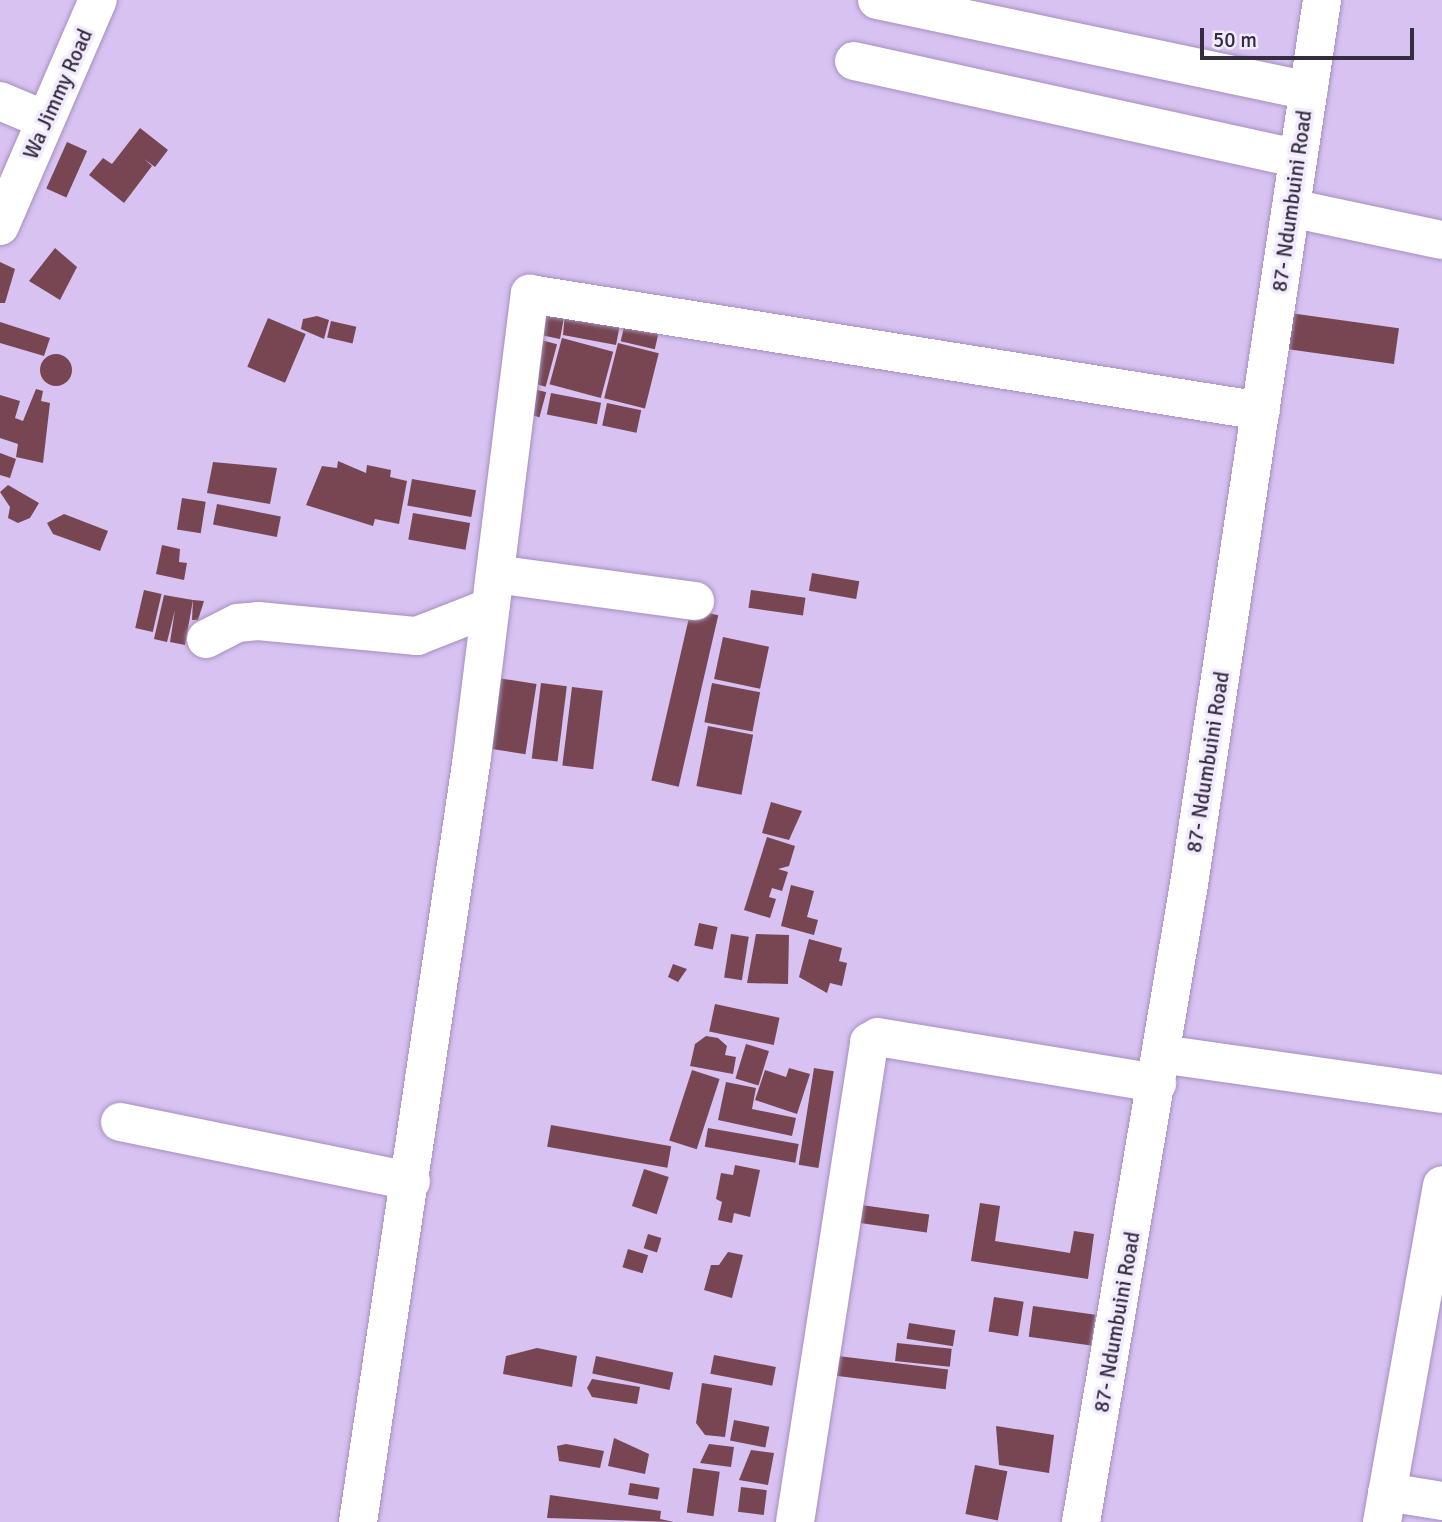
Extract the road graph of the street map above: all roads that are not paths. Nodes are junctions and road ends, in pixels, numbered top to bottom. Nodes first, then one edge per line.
1 (98, 0) edge
2 (877, 0) edge
3 (1322, 0) edge
4 (854, 61) dead end
5 (1308, 92) junction
6 (0, 101) edge
7 (45, 120) junction
8 (1297, 158) junction
9 (1291, 208) junction
10 (0, 226) edge
11 (1442, 240) edge
12 (1261, 411) junction
13 (493, 591) junction
14 (695, 601) dead end
15 (206, 639) dead end
16 (1159, 1068) junction
17 (1442, 1094) edge
18 (120, 1122) dead end
19 (411, 1181) junction
20 (1442, 1185) edge
21 (1438, 1230) edge
22 (1442, 1501) edge
23 (1384, 1507) edge
24 (358, 1522) edge
25 (795, 1522) edge
26 (1081, 1522) edge

1 - 7 street, Wa Jimmy Road
2 - 5 street
3 - 5 street, 87- Ndumbuini Road
4 - 8 street
5 - 8 street, 87- Ndumbuini Road
6 - 7 street
7 - 10 street, Wa Jimmy Road
8 - 9 street, 87- Ndumbuini Road
9 - 11 street
9 - 12 street, 87- Ndumbuini Road
12 - 13 street
12 - 16 street, 87- Ndumbuini Road
13 - 14 street
13 - 15 street
13 - 19 street
16 - 17 street
16 - 25 street
16 - 26 street, 87- Ndumbuini Road
18 - 19 street
19 - 24 street
20 - 21 street
21 - 23 street
22 - 23 street

